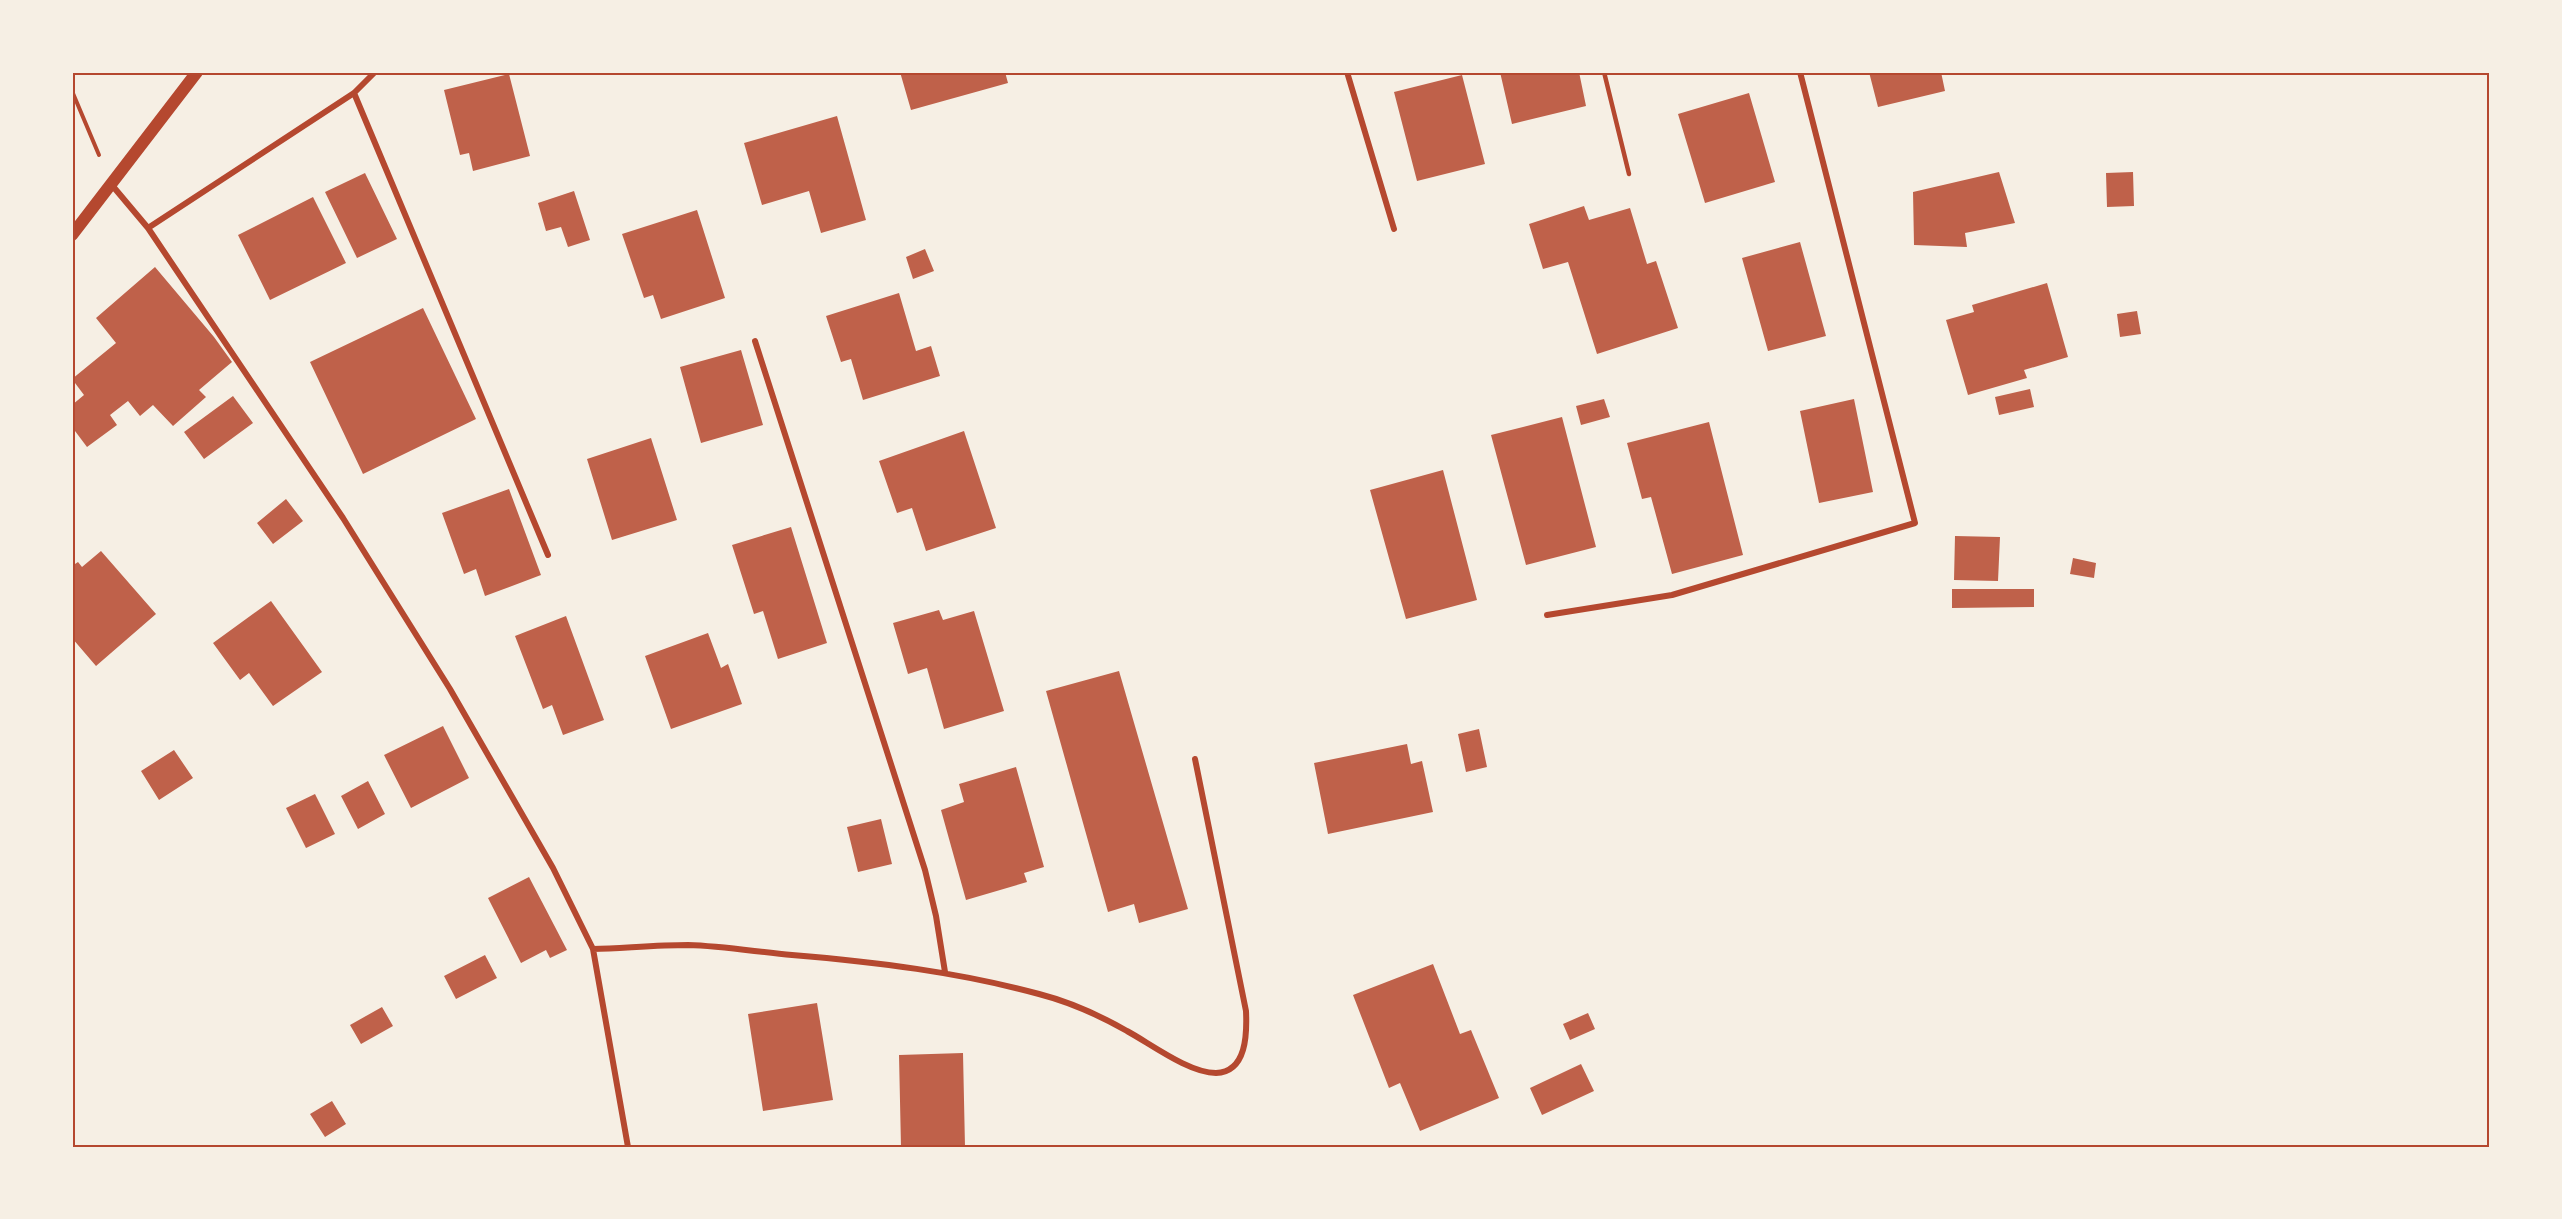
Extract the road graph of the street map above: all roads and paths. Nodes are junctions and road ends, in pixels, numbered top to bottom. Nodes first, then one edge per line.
1 (197, 72) edge
2 (375, 72) edge
3 (1347, 72) edge
4 (1604, 72) edge
5 (1800, 72) edge
6 (72, 91) edge
7 (354, 93) junction
8 (1629, 174) dead end
9 (110, 183) junction
10 (148, 228) junction
11 (1394, 229) dead end
12 (72, 235) edge
13 (755, 341) dead end
14 (548, 555) dead end
15 (1547, 615) dead end
16 (1196, 759) dead end
17 (593, 949) junction
18 (945, 972) junction
19 (628, 1147) edge

1 - 9 main road
2 - 7 street
3 - 11 street
4 - 8 lane
5 - 15 street
6 - 9 path
7 - 10 street
7 - 14 street
9 - 10 street
9 - 12 main road
10 - 17 street
13 - 18 street
16 - 18 street
17 - 18 street
17 - 19 street

